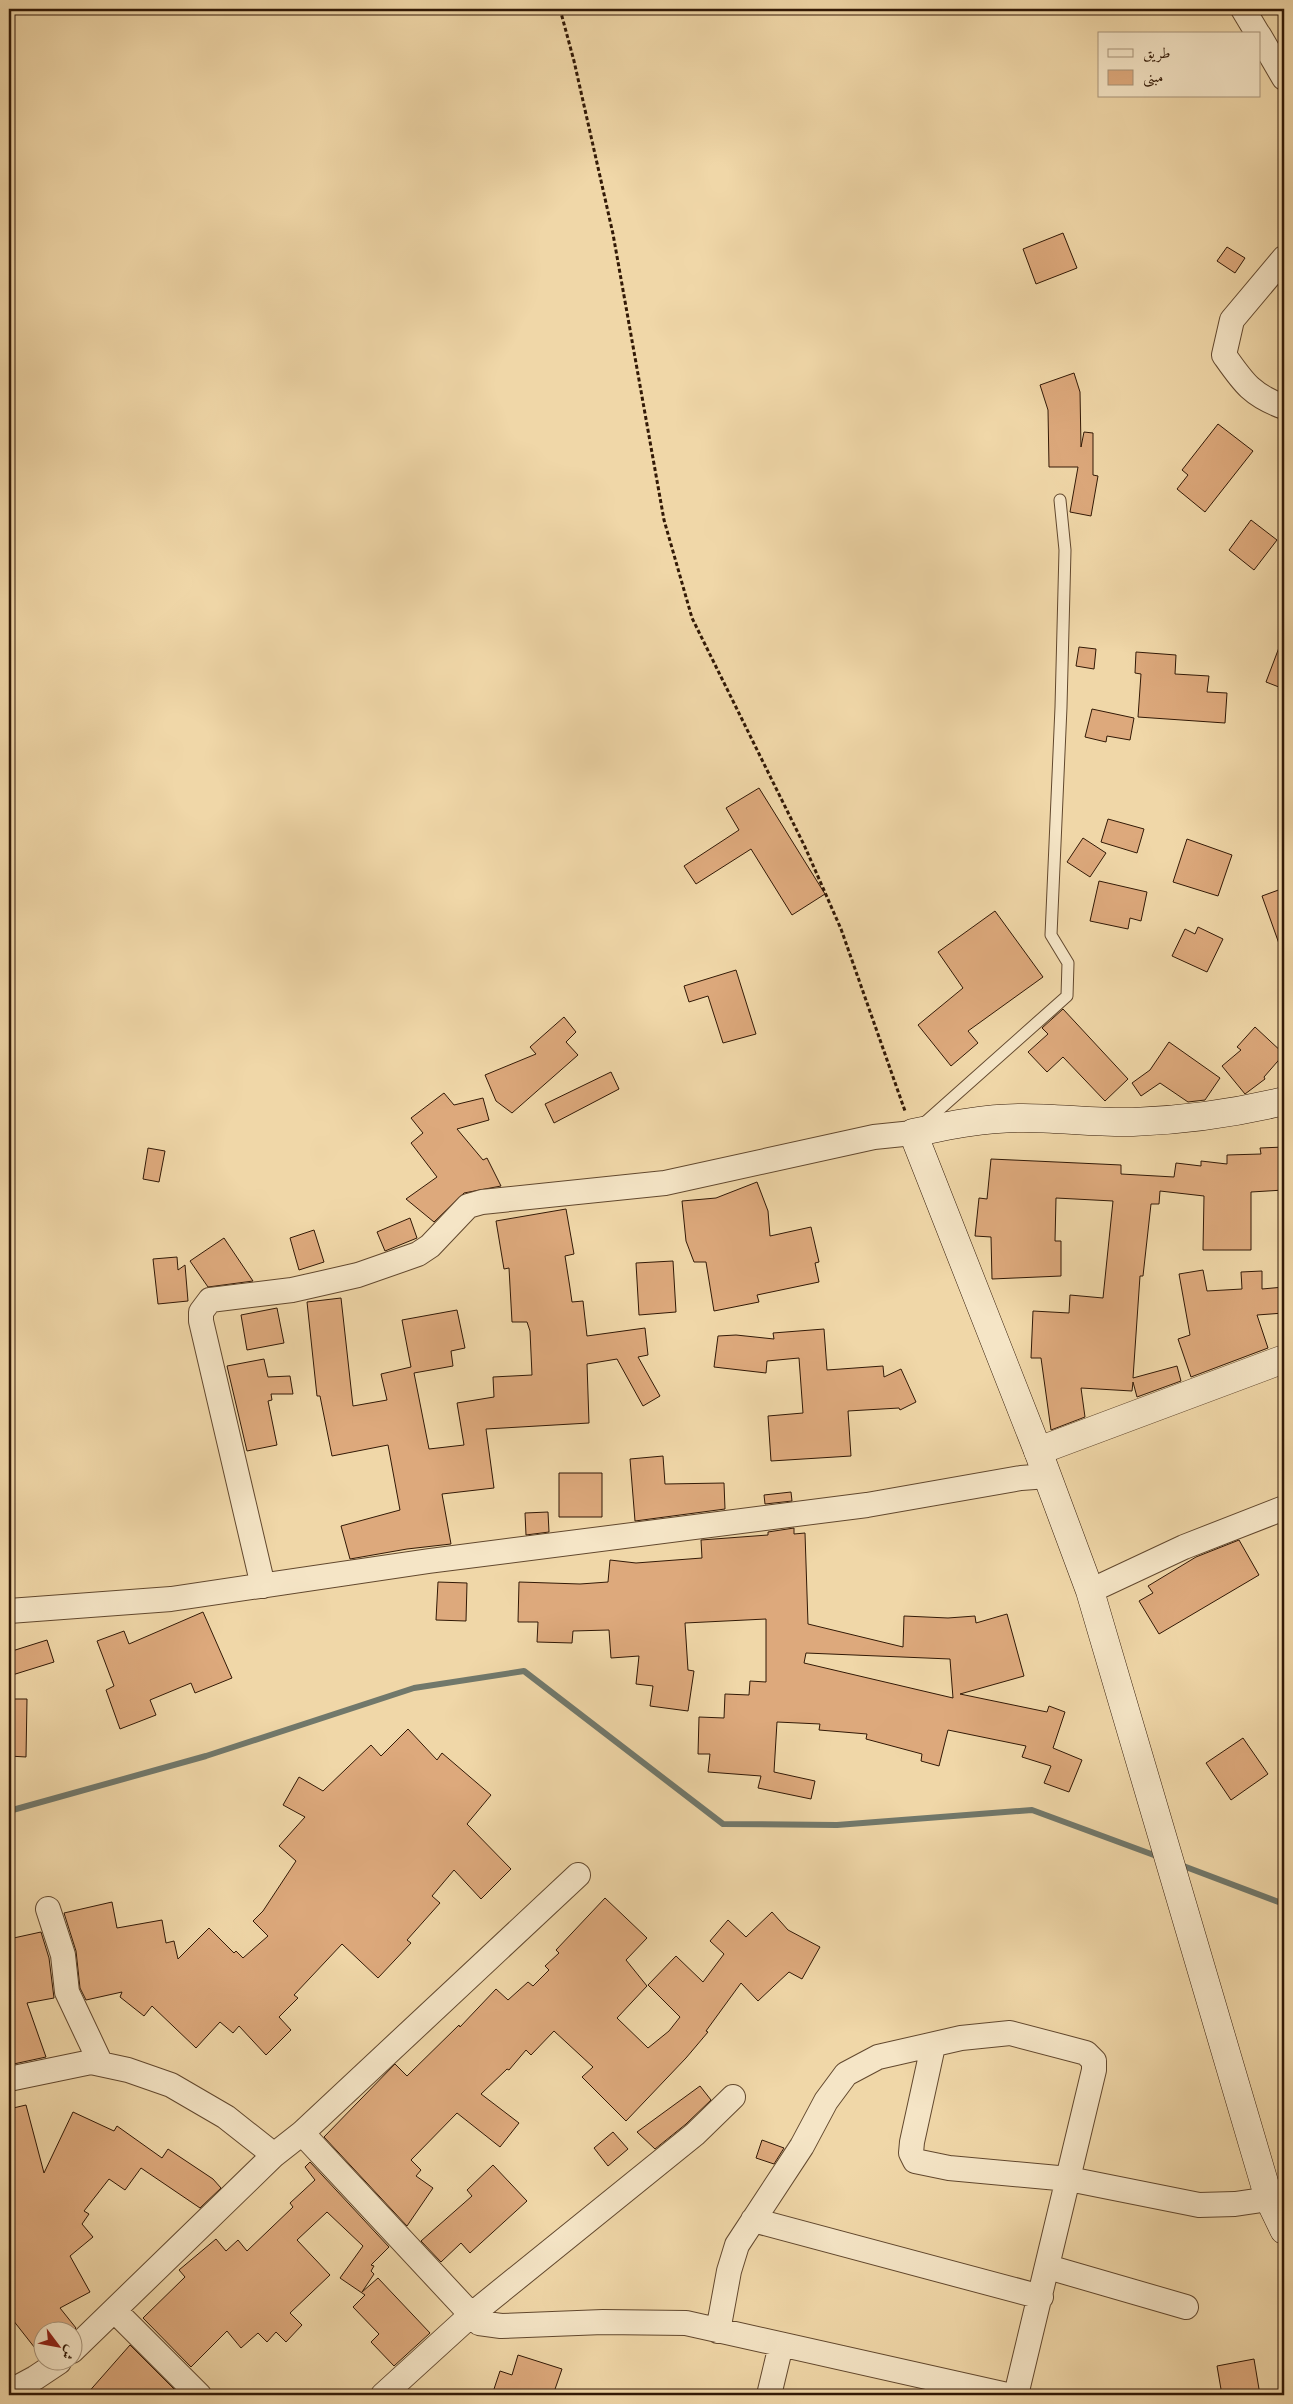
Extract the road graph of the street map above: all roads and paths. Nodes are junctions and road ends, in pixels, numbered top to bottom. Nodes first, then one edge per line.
1 (560, 9) edge
2 (1244, 9) edge
3 (1257, 32) edge
4 (1260, 37) edge
5 (1284, 78) edge
6 (1284, 258) edge
7 (1284, 406) edge
8 (1060, 500) dead end
9 (1284, 1101) edge
10 (913, 1133) junction
11 (1284, 1359) edge
12 (1038, 1451) junction
13 (1048, 1476) junction
14 (1284, 1508) edge
15 (263, 1586) junction
16 (1090, 1591) junction
17 (9, 1611) edge
18 (578, 1875) dead end
19 (48, 1909) dead end
20 (933, 2046) junction
21 (101, 2064) junction
22 (9, 2079) edge
23 (733, 2097) dead end
24 (302, 2133) junction
25 (274, 2155) junction
26 (1069, 2179) junction
27 (1269, 2199) junction
28 (753, 2220) junction
29 (1284, 2230) edge
30 (1048, 2267) junction
31 (1041, 2297) junction
32 (1186, 2307) dead end
33 (115, 2311) junction
34 (471, 2316) junction
35 (718, 2330) junction
36 (82, 2342) edge
37 (781, 2345) junction
38 (44, 2372) edge
39 (9, 2392) edge
40 (199, 2395) edge
41 (383, 2395) edge
42 (768, 2395) edge
43 (1007, 2395) edge
44 (1016, 2395) edge

1 - 10 path
2 - 3 street
4 - 5 street
6 - 7 street
8 - 10 lane
9 - 10 main road
10 - 12 main road
10 - 15 street
11 - 12 main road
12 - 13 main road
13 - 15 street
13 - 16 main road
14 - 16 street
15 - 17 street
16 - 27 main road
18 - 24 street
19 - 21 street
20 - 26 street
20 - 26 street
20 - 28 street
21 - 22 street
21 - 25 street
23 - 34 street
24 - 25 street
24 - 34 street
25 - 33 street
26 - 27 street
26 - 30 street
27 - 29 main road
28 - 31 street
28 - 35 street
30 - 31 street
30 - 32 street
31 - 44 street
33 - 36 street
33 - 40 street
34 - 35 street
34 - 41 street
35 - 37 street
37 - 42 street
37 - 43 street
38 - 39 street

